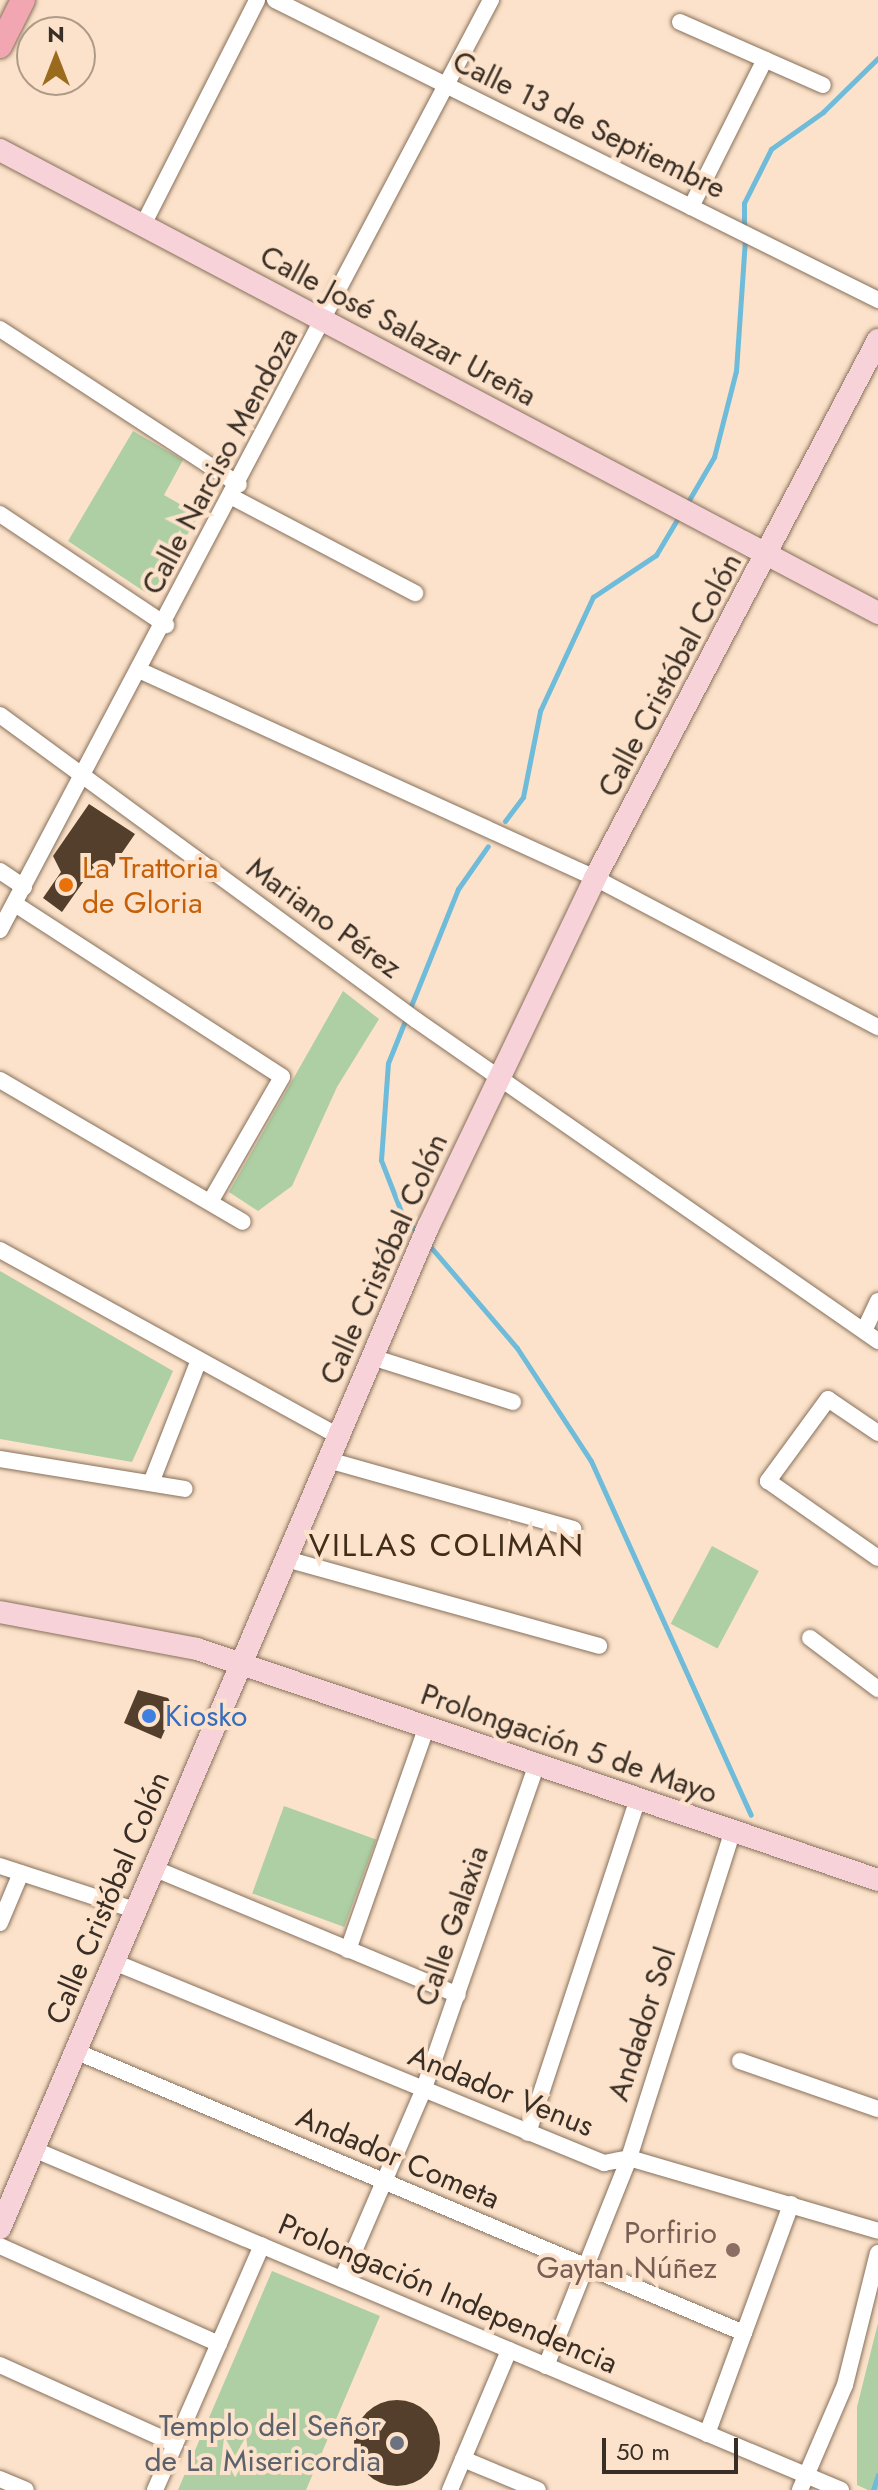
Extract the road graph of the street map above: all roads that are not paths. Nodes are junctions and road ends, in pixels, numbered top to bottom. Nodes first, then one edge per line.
1 (23, 0) edge
2 (257, 0) edge
3 (275, 0) edge
4 (491, 0) edge
5 (680, 22) dead end
6 (0, 46) edge
7 (765, 59) junction
8 (823, 85) dead end
9 (448, 86) junction
10 (0, 150) edge
11 (691, 207) junction
12 (143, 225) junction
13 (878, 300) edge
14 (326, 322) junction
15 (0, 329) edge
16 (878, 340) edge
17 (236, 491) junction
18 (0, 514) edge
19 (768, 554) junction
20 (415, 593) dead end
21 (878, 613) edge
22 (166, 625) junction
23 (141, 671) junction
24 (0, 715) edge
25 (82, 776) junction
26 (0, 871) edge
27 (595, 878) junction
28 (24, 887) junction
29 (15, 904) junction
30 (0, 930) edge
31 (878, 1027) edge
32 (501, 1078) junction
33 (0, 1080) edge
34 (210, 1202) junction
35 (243, 1222) dead end
36 (0, 1250) edge
37 (878, 1301) edge
38 (871, 1336) edge
39 (372, 1357) junction
40 (199, 1360) junction
41 (513, 1402) dead end
42 (878, 1433) edge
43 (338, 1436) junction
44 (0, 1459) edge
45 (328, 1460) junction
46 (151, 1483) junction
47 (185, 1489) dead end
48 (574, 1529) dead end
49 (878, 1558) edge
50 (286, 1559) junction
51 (0, 1612) edge
52 (810, 1638) dead end
53 (599, 1646) dead end
54 (241, 1664) junction
55 (878, 1689) edge
56 (426, 1728) junction
57 (536, 1766) junction
58 (638, 1799) junction
59 (733, 1831) junction
60 (0, 1866) edge
61 (153, 1868) junction
62 (21, 1873) junction
63 (878, 1880) edge
64 (135, 1910) junction
65 (0, 1923) edge
66 (348, 1950) junction
67 (114, 1962) junction
68 (458, 1995) junction
69 (75, 2051) junction
70 (740, 2061) dead end
71 (423, 2091) junction
72 (878, 2109) edge
73 (528, 2133) junction
74 (33, 2149) junction
75 (629, 2158) junction
76 (385, 2183) junction
77 (791, 2204) junction
78 (0, 2228) edge
79 (878, 2231) edge
80 (262, 2245) junction
81 (0, 2246) edge
82 (878, 2253) edge
83 (586, 2266) junction
84 (342, 2279) junction
85 (744, 2333) junction
86 (219, 2344) junction
87 (509, 2350) junction
88 (0, 2365) edge
89 (546, 2366) junction
90 (707, 2434) junction
91 (175, 2444) junction
92 (463, 2459) junction
93 (0, 2479) edge
94 (804, 2483) edge
95 (26, 2490) edge
96 (155, 2490) edge
97 (450, 2490) edge
98 (538, 2490) edge
99 (841, 2490) edge

1 - 6 main road
2 - 12 street
3 - 9 street, Calle 13 de Septiembre
4 - 9 street, Calle Narciso Mendoza
5 - 7 street
7 - 8 street
7 - 11 street
9 - 11 street, Calle 13 de Septiembre
9 - 14 street, Calle Narciso Mendoza
10 - 12 street, Calle José Salazar Ureña
11 - 13 street, Calle 13 de Septiembre
12 - 14 street, Calle José Salazar Ureña
14 - 17 street, Calle Narciso Mendoza
14 - 19 street, Calle José Salazar Ureña
15 - 17 street
16 - 19 street, Calle Cristóbal Colón
17 - 20 street
17 - 22 street, Calle Narciso Mendoza
18 - 22 street
19 - 21 street, Calle José Salazar Ureña
19 - 27 street, Calle Cristóbal Colón
22 - 23 street, Calle Narciso Mendoza
23 - 25 street, Calle Narciso Mendoza
23 - 27 street
24 - 25 street, Mariano Pérez
25 - 28 street, Calle Narciso Mendoza
25 - 32 street, Mariano Pérez
26 - 28 street
27 - 31 street
27 - 32 street, Calle Cristóbal Colón
28 - 29 street, Calle Narciso Mendoza
29 - 30 street, Calle Narciso Mendoza
29 - 34 street
32 - 38 street, Mariano Pérez
32 - 39 street, Calle Cristóbal Colón
33 - 34 street
34 - 35 street
36 - 40 street
37 - 38 street
39 - 41 street
39 - 43 street, Calle Cristóbal Colón
40 - 43 street
40 - 46 street
42 - 49 street
43 - 45 street, Calle Cristóbal Colón
44 - 46 street
45 - 48 street
45 - 50 street, Calle Cristóbal Colón
46 - 47 street
50 - 53 street
50 - 54 street, Calle Cristóbal Colón
51 - 54 street, Prolongación 5 de Mayo
52 - 55 street
54 - 56 street, Prolongación 5 de Mayo
54 - 61 street, Calle Cristóbal Colón
56 - 57 street, Prolongación 5 de Mayo
56 - 66 street
57 - 58 street, Prolongación 5 de Mayo
57 - 68 street, Calle Galaxia
58 - 59 street, Prolongación 5 de Mayo
58 - 73 street
59 - 63 street, Prolongación 5 de Mayo
59 - 75 street, Andador Sol
60 - 62 street
61 - 64 street, Calle Cristóbal Colón
61 - 66 street
62 - 64 street
62 - 65 street
64 - 67 street, Calle Cristóbal Colón
66 - 68 street
67 - 69 street, Calle Cristóbal Colón
67 - 71 street, Andador Venus
68 - 71 street, Calle Galaxia
69 - 74 street, Calle Cristóbal Colón
69 - 76 street, Andador Cometa
70 - 72 street
71 - 73 street, Andador Venus
71 - 76 street, Calle Galaxia
73 - 75 street, Andador Venus
74 - 78 street, Calle Cristóbal Colón
74 - 80 street, Prolongación Independencia
75 - 77 street, Andador Venus
75 - 83 street, Andador Sol
76 - 83 street, Andador Cometa
76 - 84 street, Calle Galaxia
77 - 79 street, Andador Venus
77 - 85 street
80 - 84 street, Prolongación Independencia
80 - 86 street
81 - 86 street
82 - 94 street
83 - 85 street, Andador Cometa
83 - 89 street, Andador Sol
84 - 87 street, Prolongación Independencia
85 - 90 street
86 - 91 street
87 - 89 street, Prolongación Independencia
87 - 92 street
88 - 91 street
89 - 90 street, Prolongación Independencia
90 - 94 street, Prolongación Independencia
91 - 96 street
92 - 97 street
92 - 98 street
93 - 95 street
94 - 99 street, Prolongación Independencia

